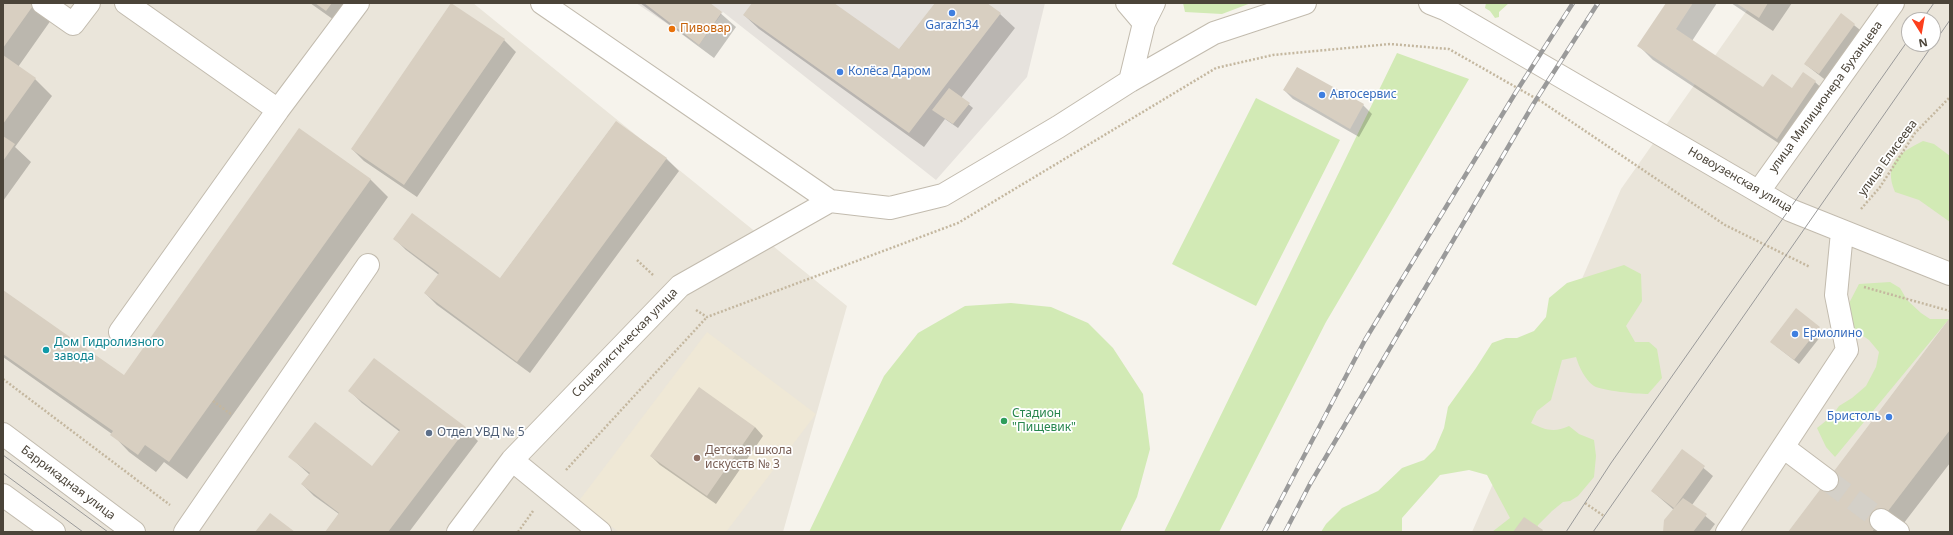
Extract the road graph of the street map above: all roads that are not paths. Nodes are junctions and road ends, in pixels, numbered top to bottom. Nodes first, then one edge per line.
1 (43, 3) edge
2 (89, 3) edge
3 (126, 3) edge
4 (358, 3) edge
5 (542, 3) edge
6 (1127, 3) edge
7 (1154, 3) edge
8 (1305, 3) edge
9 (1430, 3) edge
10 (1893, 3) edge
11 (1144, 23) junction
12 (1130, 81) junction
13 (278, 110) junction
14 (1758, 190) junction
15 (830, 201) junction
16 (1842, 232) junction
17 (368, 265) dead end
18 (1950, 274) edge
19 (120, 332) dead end
20 (3, 434) edge
21 (1783, 447) junction
22 (512, 460) junction
23 (1827, 480) tunnel mouth
24 (3, 495) edge
25 (189, 527) edge
26 (54, 532) edge
27 (134, 532) edge
28 (458, 532) edge
29 (600, 532) edge
30 (1727, 532) edge

1 - 2 street
3 - 13 street
4 - 13 street
5 - 15 street
6 - 11 street
7 - 11 street
8 - 12 street
9 - 14 street, Новоузенская улица
10 - 14 street, улица Милиционера Буханцева
11 - 12 street
12 - 15 street
13 - 19 street
14 - 16 street, Новоузенская улица
15 - 22 street, Социалистическая улица
16 - 18 street, Новоузенская улица
16 - 21 street
17 - 25 street
20 - 27 street, Баррикадная улица
21 - 23 street
21 - 30 street
22 - 28 street, Социалистическая улица
22 - 29 street
24 - 26 street

